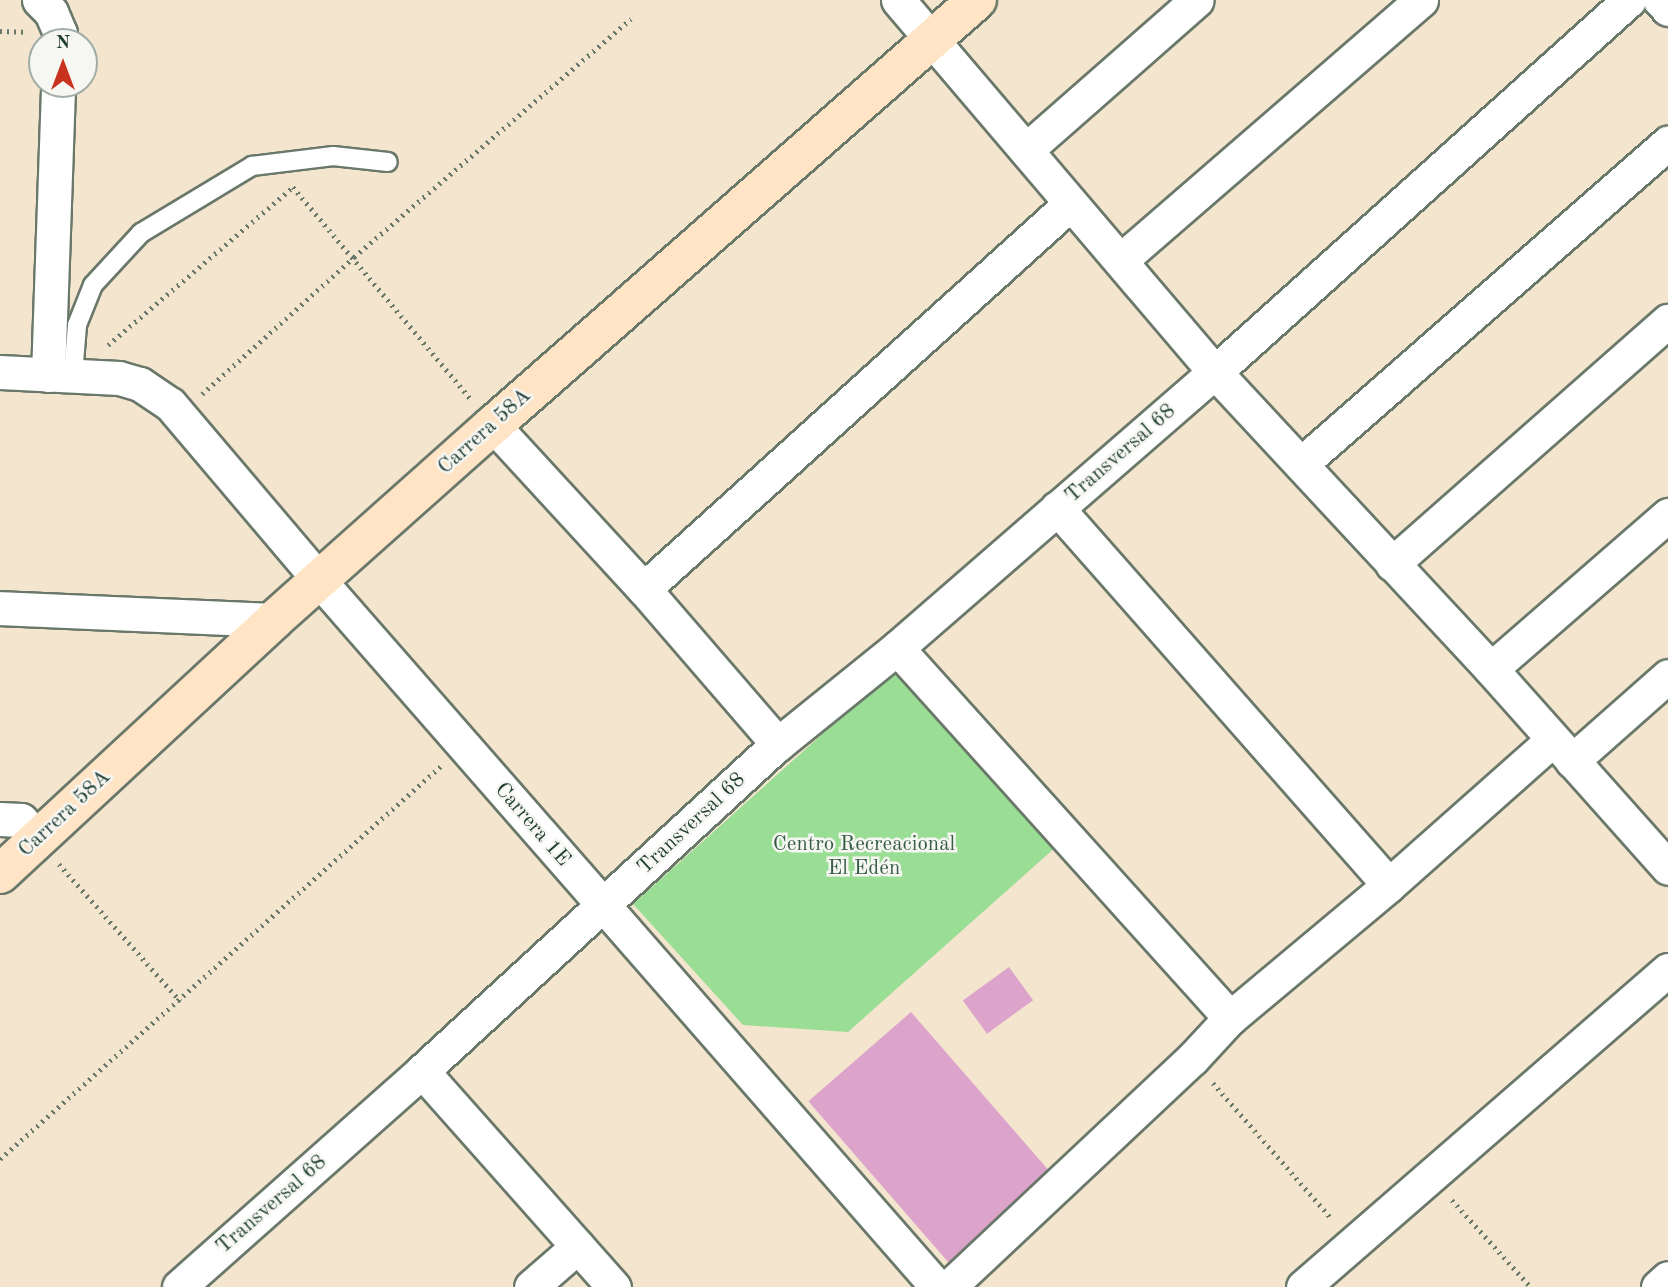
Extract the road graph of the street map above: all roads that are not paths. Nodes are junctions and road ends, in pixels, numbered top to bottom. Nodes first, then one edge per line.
1 (39, 0) edge
2 (898, 0) edge
3 (977, 0) edge
4 (1197, 0) edge
5 (1421, 0) edge
6 (1629, 0) edge
7 (1660, 0) edge
8 (1668, 9) edge
9 (58, 28) edge
10 (933, 41) junction
11 (58, 98) edge
12 (1668, 143) edge
13 (1026, 150) junction
14 (388, 162) dead end
15 (1070, 204) junction
16 (1121, 260) junction
17 (1668, 321) edge
18 (0, 372) edge
19 (1215, 372) junction
20 (60, 375) junction
21 (493, 425) junction
22 (1301, 464) junction
23 (1058, 508) junction
24 (1668, 515) edge
25 (1392, 564) junction
26 (319, 580) junction
27 (644, 589) junction
28 (0, 608) edge
29 (274, 620) junction
30 (897, 648) junction
31 (1490, 669) junction
32 (1668, 676) edge
33 (779, 744) junction
34 (1561, 751) junction
35 (0, 819) edge
36 (39, 839) junction
37 (1668, 868) edge
38 (0, 874) edge
39 (1389, 885) junction
40 (603, 907) junction
41 (1668, 970) edge
42 (1230, 1018) junction
43 (422, 1071) junction
44 (578, 1246) junction
45 (1668, 1278) edge
46 (178, 1287) edge
47 (531, 1287) edge
48 (614, 1287) edge
49 (937, 1287) edge
50 (949, 1287) edge
51 (1304, 1287) edge
52 (1658, 1287) edge

1 - 9 street
2 - 10 street
3 - 10 street, Carrera 58A
4 - 13 street
5 - 16 street
6 - 19 street, Transversal 68
7 - 8 street
10 - 13 street
10 - 21 street, Carrera 58A
11 - 20 street
12 - 22 street
13 - 15 street
14 - 20 lane
15 - 16 street
15 - 27 street
16 - 19 street
17 - 25 street
18 - 20 street, Carrera 1E
19 - 22 street
19 - 23 street, Transversal 68
20 - 26 street, Carrera 1E
21 - 26 street, Carrera 58A
21 - 27 street
22 - 25 street
23 - 30 street, Transversal 68
23 - 39 street
24 - 31 street
25 - 31 street
26 - 29 street, Carrera 58A
26 - 40 street, Carrera 1E
27 - 33 street
28 - 29 street
29 - 36 street, Carrera 58A
30 - 33 street, Transversal 68
30 - 42 street
31 - 34 street
32 - 34 street
33 - 40 street, Transversal 68
34 - 37 street
34 - 39 street
35 - 36 street
36 - 38 street, Carrera 58A
39 - 42 street
40 - 43 street, Transversal 68
40 - 49 street, Carrera 1E
41 - 51 street
42 - 50 street
43 - 44 street
43 - 46 street, Transversal 68
44 - 47 street
44 - 48 street
45 - 52 street

